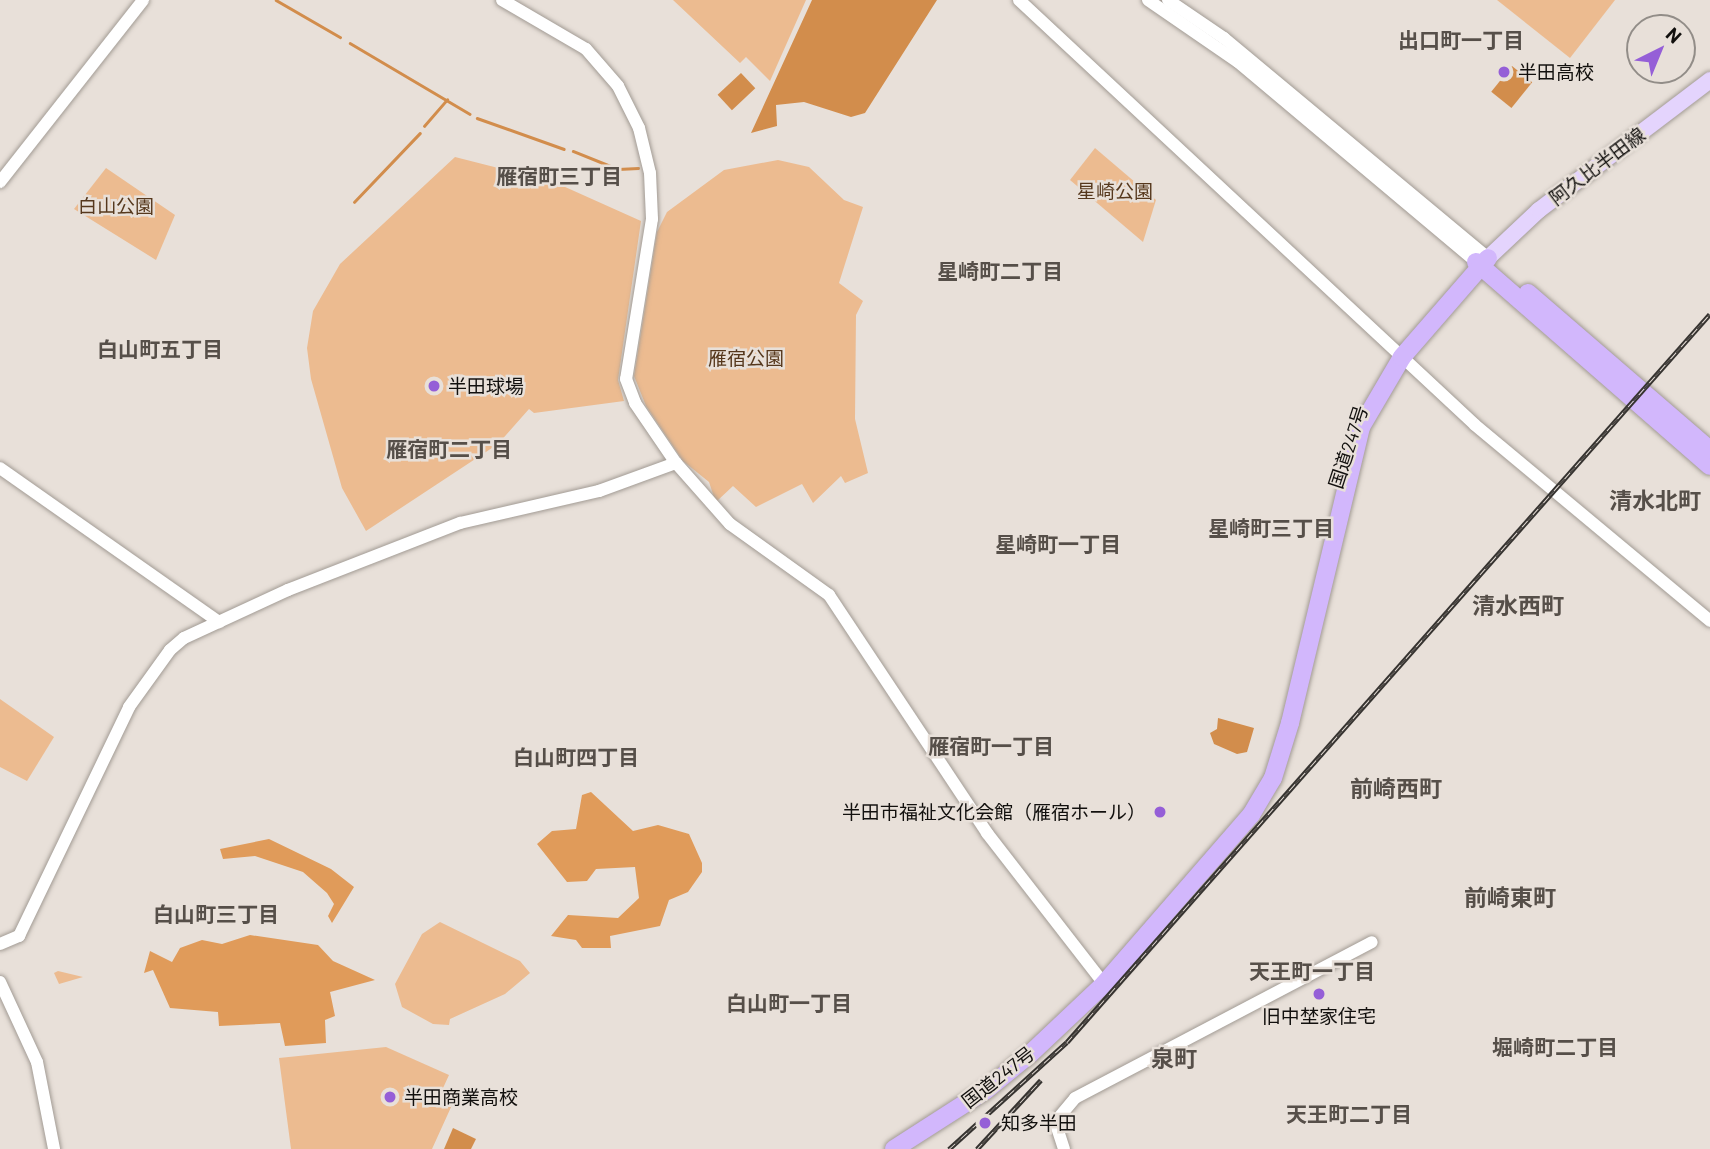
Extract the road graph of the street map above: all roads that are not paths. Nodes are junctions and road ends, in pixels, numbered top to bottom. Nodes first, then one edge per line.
1 (143, 0) edge
2 (502, 0) edge
3 (1019, 0) edge
4 (1148, 0) edge
5 (1168, 0) edge
6 (1710, 80) edge
7 (0, 182) edge
8 (1483, 263) junction
9 (1398, 354) junction
10 (1710, 450) edge
11 (676, 463) junction
12 (1710, 466) edge
13 (0, 468) edge
14 (1710, 621) edge
15 (219, 622) junction
16 (1372, 942) dead end
17 (0, 944) edge
18 (0, 982) edge
19 (1098, 984) junction
20 (54, 1149) edge
21 (894, 1149) edge
22 (1064, 1149) edge

1 - 7 street
2 - 11 street
3 - 9 street
4 - 8 street
5 - 8 street
6 - 8 main road, 阿久比半田線
8 - 9 highway, 国道247号
8 - 10 highway
8 - 12 highway
9 - 14 street
9 - 19 highway, 国道247号
11 - 15 street
11 - 19 street
13 - 15 street
15 - 17 street
16 - 22 street
18 - 20 street
19 - 21 highway, 国道247号

